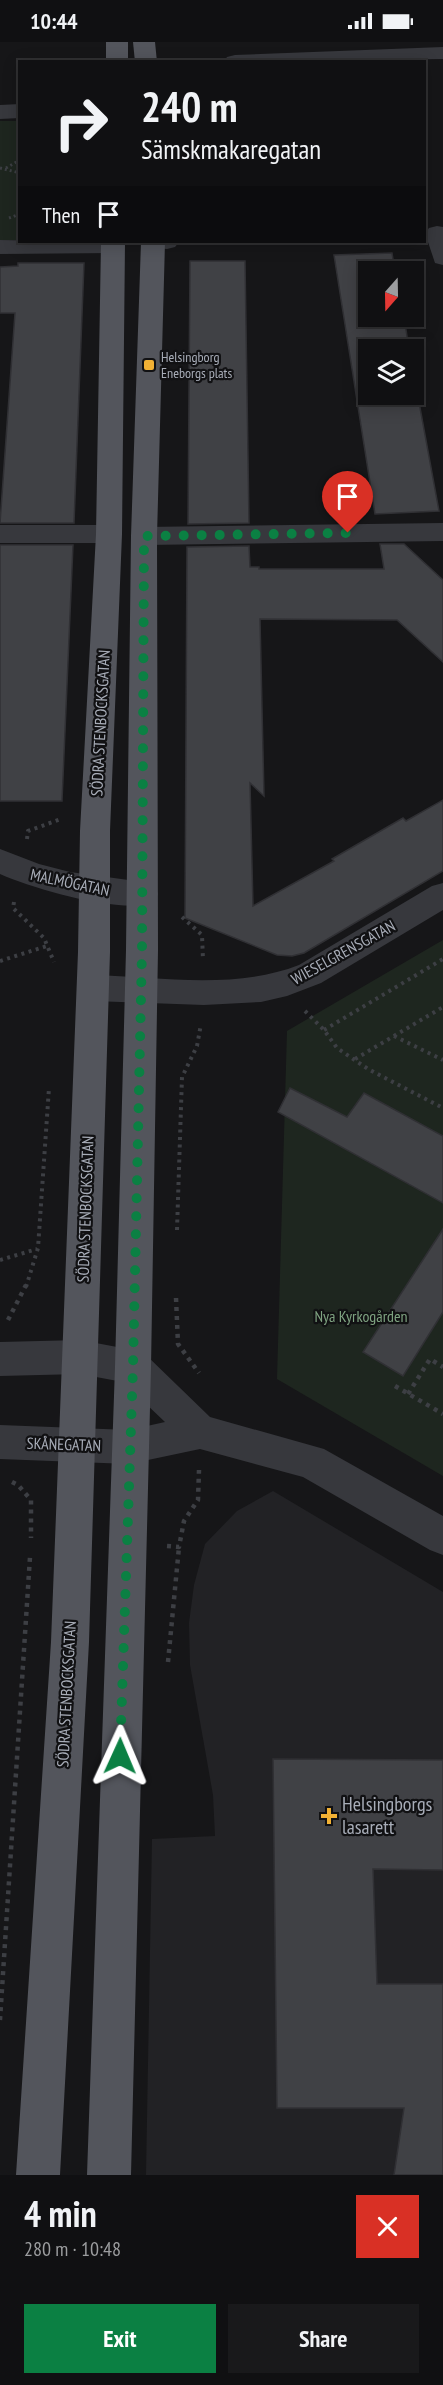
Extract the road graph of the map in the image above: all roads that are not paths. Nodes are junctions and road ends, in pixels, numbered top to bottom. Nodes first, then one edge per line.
1 (117, 42) edge
2 (144, 42) edge
3 (443, 52) edge
4 (117, 60) edge
5 (146, 60) edge
6 (277, 60) edge
7 (18, 111) edge
8 (0, 112) edge
9 (435, 233) edge
10 (153, 243) edge
11 (113, 244) edge
12 (0, 247) edge
13 (443, 258) edge
14 (443, 532) edge
15 (0, 534) edge
16 (109, 534) junction
17 (144, 536) junction
18 (11, 866) edge
19 (96, 890) junction
20 (143, 894) junction
21 (443, 896) edge
22 (93, 988) junction
23 (141, 989) junction
24 (80, 1357) junction
25 (3, 1359) edge
26 (133, 1367) junction
27 (200, 1432) junction
28 (0, 1442) edge
29 (76, 1445) junction
30 (129, 1447) junction
31 (443, 1537) edge
32 (38, 2175) edge
33 (109, 2175) edge

1 - 4 main road
2 - 5 main road
3 - 6 street
7 - 8 street
9 - 13 street
10 - 17 main road
11 - 12 street
11 - 16 main road, SÖDRA STENBOCKSGATAN
14 - 17 street
15 - 16 street
16 - 19 main road, SÖDRA STENBOCKSGATAN
17 - 20 main road
18 - 19 street, MALMÖGATAN
19 - 20 street, MALMÖGATAN
19 - 22 main road, SÖDRA STENBOCKSGATAN
20 - 23 main road
21 - 23 street, WIESELGRENSGATAN
22 - 23 street, WIESELGRENSGATAN
22 - 24 main road, SÖDRA STENBOCKSGATAN
23 - 26 main road
24 - 25 street
24 - 26 street
24 - 29 main road, SÖDRA STENBOCKSGATAN
26 - 27 street
26 - 30 main road
27 - 30 street, SKÅNEGATAN
27 - 31 street
28 - 29 street, SKÅNEGATAN
29 - 30 street, SKÅNEGATAN
29 - 32 main road, SÖDRA STENBOCKSGATAN
30 - 33 main road

